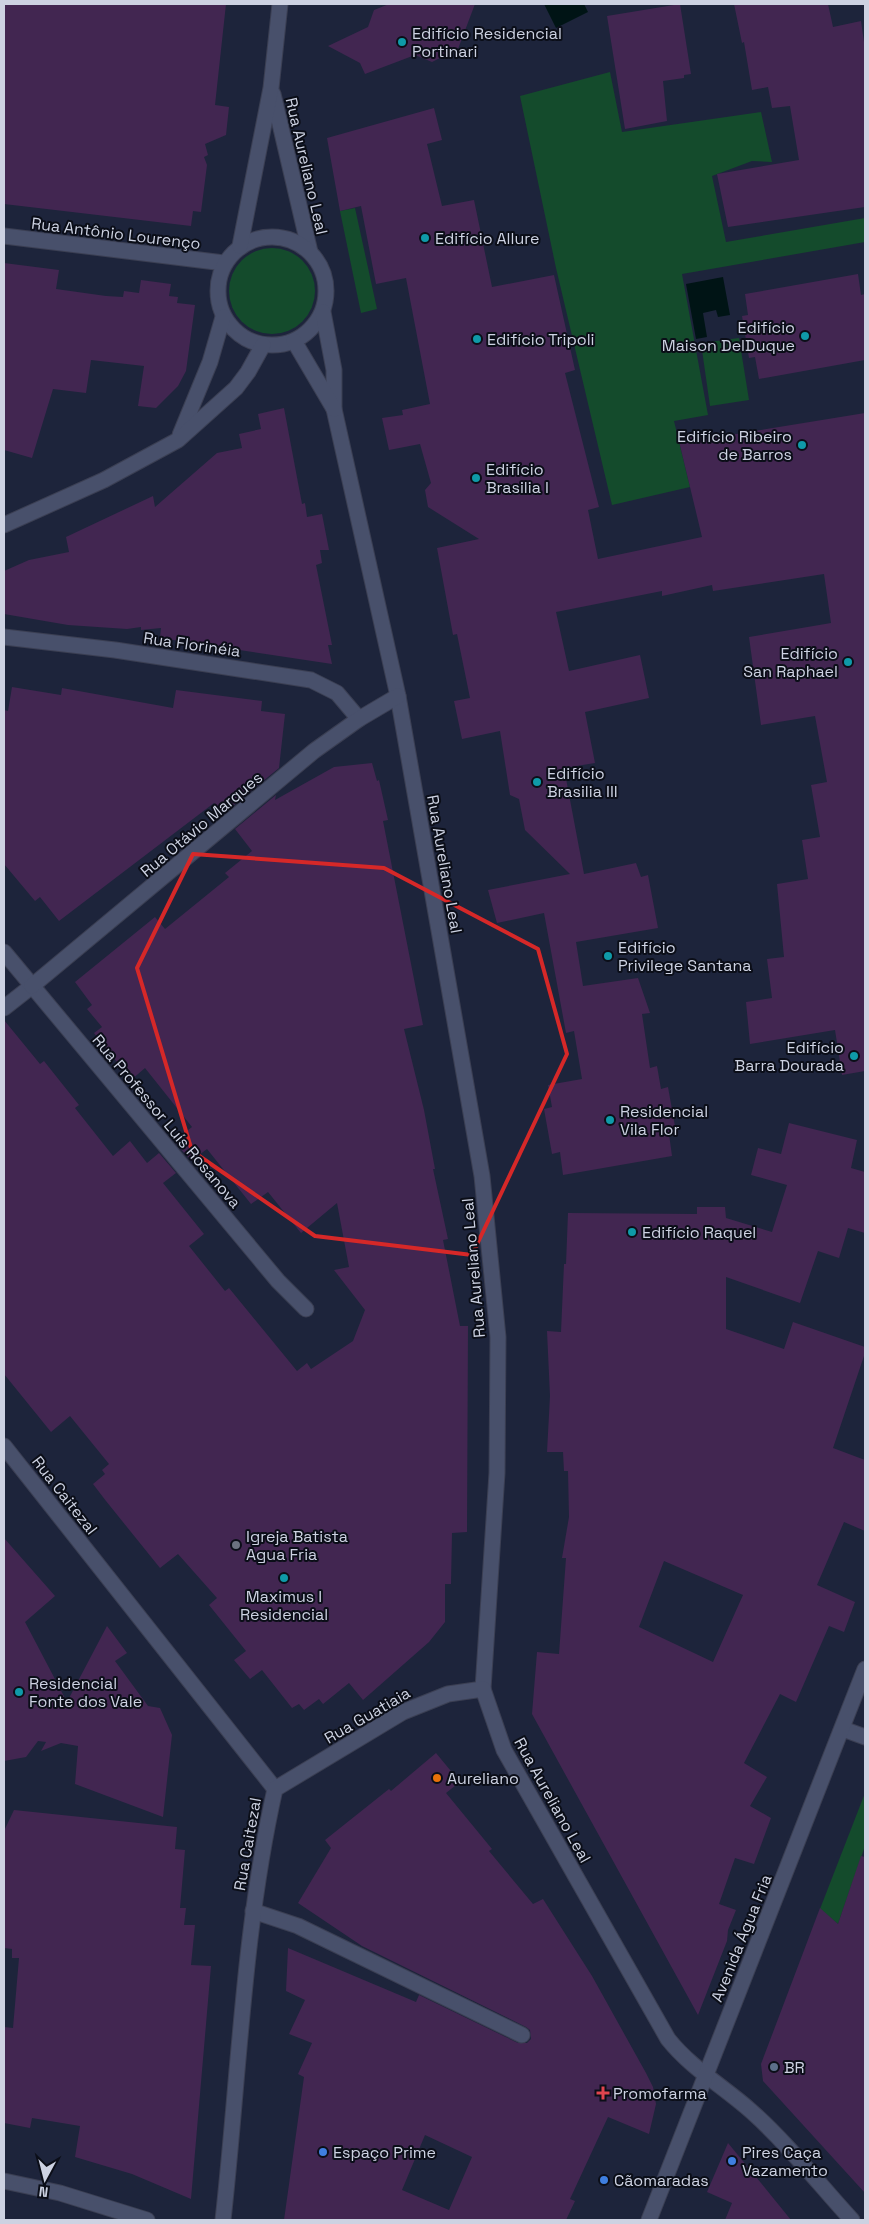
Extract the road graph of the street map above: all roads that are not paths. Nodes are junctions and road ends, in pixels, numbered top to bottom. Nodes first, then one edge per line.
1 (280, 4) edge
2 (271, 88) junction
3 (4, 236) edge
4 (240, 246) junction
5 (310, 252) junction
6 (224, 263) junction
7 (323, 312) junction
8 (223, 317) junction
9 (294, 341) junction
10 (263, 345) junction
11 (334, 409) junction
12 (178, 440) junction
13 (4, 525) edge
14 (4, 637) edge
15 (398, 696) junction
16 (360, 719) junction
17 (4, 952) edge
18 (32, 986) junction
19 (4, 1008) edge
20 (306, 1309) dead end
21 (4, 1446) edge
22 (865, 1669) edge
23 (483, 1689) junction
24 (843, 1729) junction
25 (865, 1737) edge
26 (275, 1789) junction
27 (253, 1911) junction
28 (522, 2035) dead end
29 (706, 2074) junction
30 (4, 2181) edge
31 (147, 2220) edge
32 (223, 2220) edge
33 (648, 2220) edge
34 (852, 2220) edge

1 - 2 street, Rua Aureliano Leal
2 - 4 street, Rua Aureliano Leal
2 - 5 street, Rua Aureliano Leal
3 - 6 street, Rua Antônio Lourenço
4 - 5 street, Rua Aureliano Leal
4 - 6 street, Rua Aureliano Leal
5 - 7 street, Rua Aureliano Leal
6 - 8 street, Rua Aureliano Leal
7 - 9 street, Rua Aureliano Leal
7 - 11 street, Rua Aureliano Leal
8 - 10 street, Rua Aureliano Leal
8 - 12 street
9 - 10 street, Rua Aureliano Leal
9 - 11 street, Rua Aureliano Leal
10 - 12 street
11 - 15 street, Rua Aureliano Leal
12 - 13 street
14 - 16 street, Rua Florinéia
15 - 16 street, Rua Otávio Marques
15 - 23 street, Rua Aureliano Leal
16 - 18 street, Rua Otávio Marques
17 - 18 street, Rua Professor Luís Rosanova
18 - 19 street, Rua Otávio Marques
18 - 20 street, Rua Professor Luís Rosanova
21 - 26 street, Rua Caitezal
22 - 24 street, Avenida Água Fria
23 - 26 street, Rua Guatiaia
23 - 29 street, Rua Aureliano Leal
24 - 25 street
24 - 29 street, Avenida Água Fria
26 - 27 street, Rua Caitezal
27 - 28 street
27 - 32 street, Rua Caitezal
29 - 33 street, Avenida Água Fria
29 - 34 street, Rua Aureliano Leal
30 - 31 street

